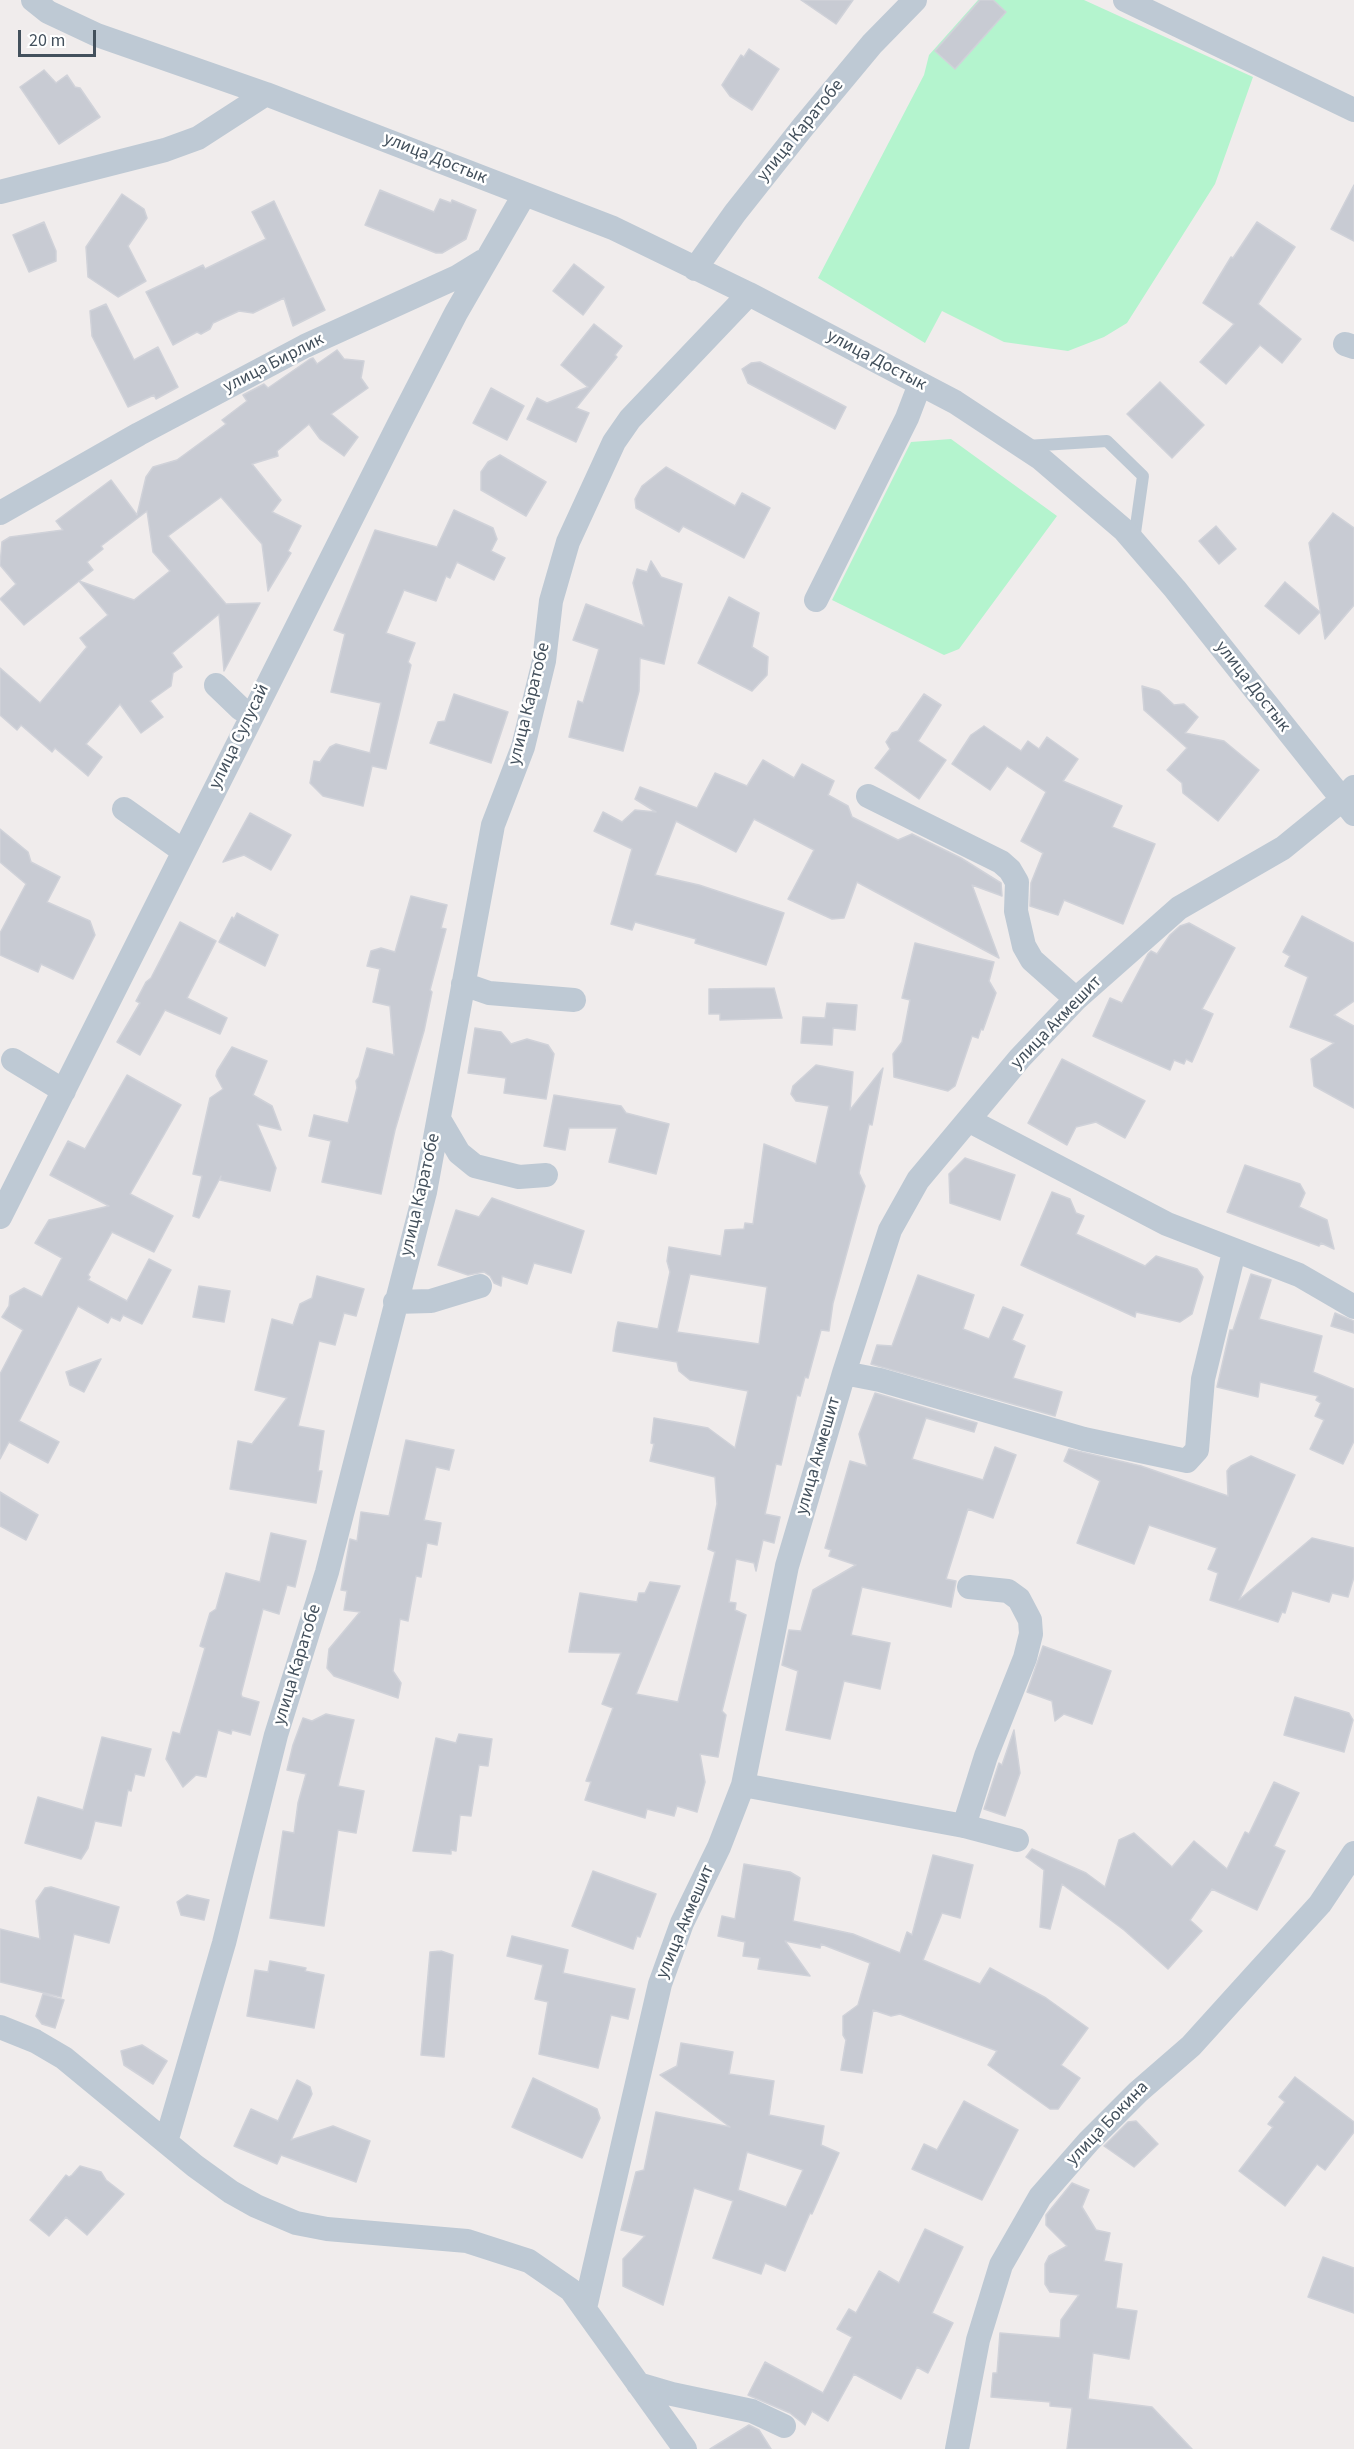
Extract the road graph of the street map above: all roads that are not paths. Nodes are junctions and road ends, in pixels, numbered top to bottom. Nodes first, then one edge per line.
1 (33, 0) edge
2 (915, 0) edge
3 (1125, 0) edge
4 (266, 94) junction
5 (1354, 110) edge
6 (0, 192) edge
7 (524, 195) junction
8 (485, 260) junction
9 (696, 269) junction
10 (749, 294) junction
11 (920, 384) junction
12 (1023, 446) junction
13 (0, 513) edge
14 (1133, 541) junction
15 (816, 600) dead end
16 (216, 685) dead end
17 (253, 712) junction
18 (868, 796) dead end
19 (1350, 800) edge
20 (124, 809) dead end
21 (183, 851) junction
22 (463, 984) junction
23 (1076, 999) junction
24 (574, 1000) dead end
25 (13, 1060) dead end
26 (64, 1091) junction
27 (439, 1119) junction
28 (970, 1121) junction
29 (546, 1175) dead end
30 (0, 1217) edge
31 (1234, 1252) junction
32 (480, 1286) dead end
33 (395, 1302) junction
34 (1354, 1306) edge
35 (844, 1373) junction
36 (969, 1587) dead end
37 (743, 1785) junction
38 (964, 1826) junction
39 (1017, 1840) dead end
40 (1354, 1853) edge
41 (0, 2027) edge
42 (166, 2142) junction
43 (585, 2308) junction
44 (638, 2384) junction
45 (784, 2426) dead end
46 (678, 2447) edge
47 (957, 2449) edge

1 - 4 street, улица Достык
2 - 9 street, улица Каратобе
3 - 5 street
4 - 6 street
4 - 7 street, улица Достык
7 - 8 street, улица Бирлик
7 - 9 street, улица Достык
8 - 13 street, улица Бирлик
8 - 17 street, улица Сулусай
9 - 10 street, улица Достык
10 - 11 street, улица Достык
10 - 22 street, улица Каратобе
11 - 12 street, улица Достык
11 - 15 street
12 - 14 street, улица Достык
12 - 14 lane
14 - 19 street, улица Достык
16 - 17 street
17 - 21 street, улица Сулусай
18 - 23 street
19 - 23 street, улица Акмешит
20 - 21 street
21 - 26 street, улица Сулусай
22 - 24 street
22 - 27 street, улица Каратобе
23 - 28 street, улица Акмешит
25 - 26 street
26 - 30 street, улица Сулусай
27 - 29 street
27 - 33 street, улица Каратобе
28 - 31 street
28 - 35 street, улица Акмешит
31 - 34 street
31 - 35 street
32 - 33 street
33 - 42 street, улица Каратобе
35 - 37 street, улица Акмешит
36 - 38 street
37 - 38 street
37 - 43 street, улица Акмешит
38 - 39 street
40 - 47 street, улица Бокина
41 - 42 street
42 - 43 street
43 - 44 street
44 - 45 street
44 - 46 street

